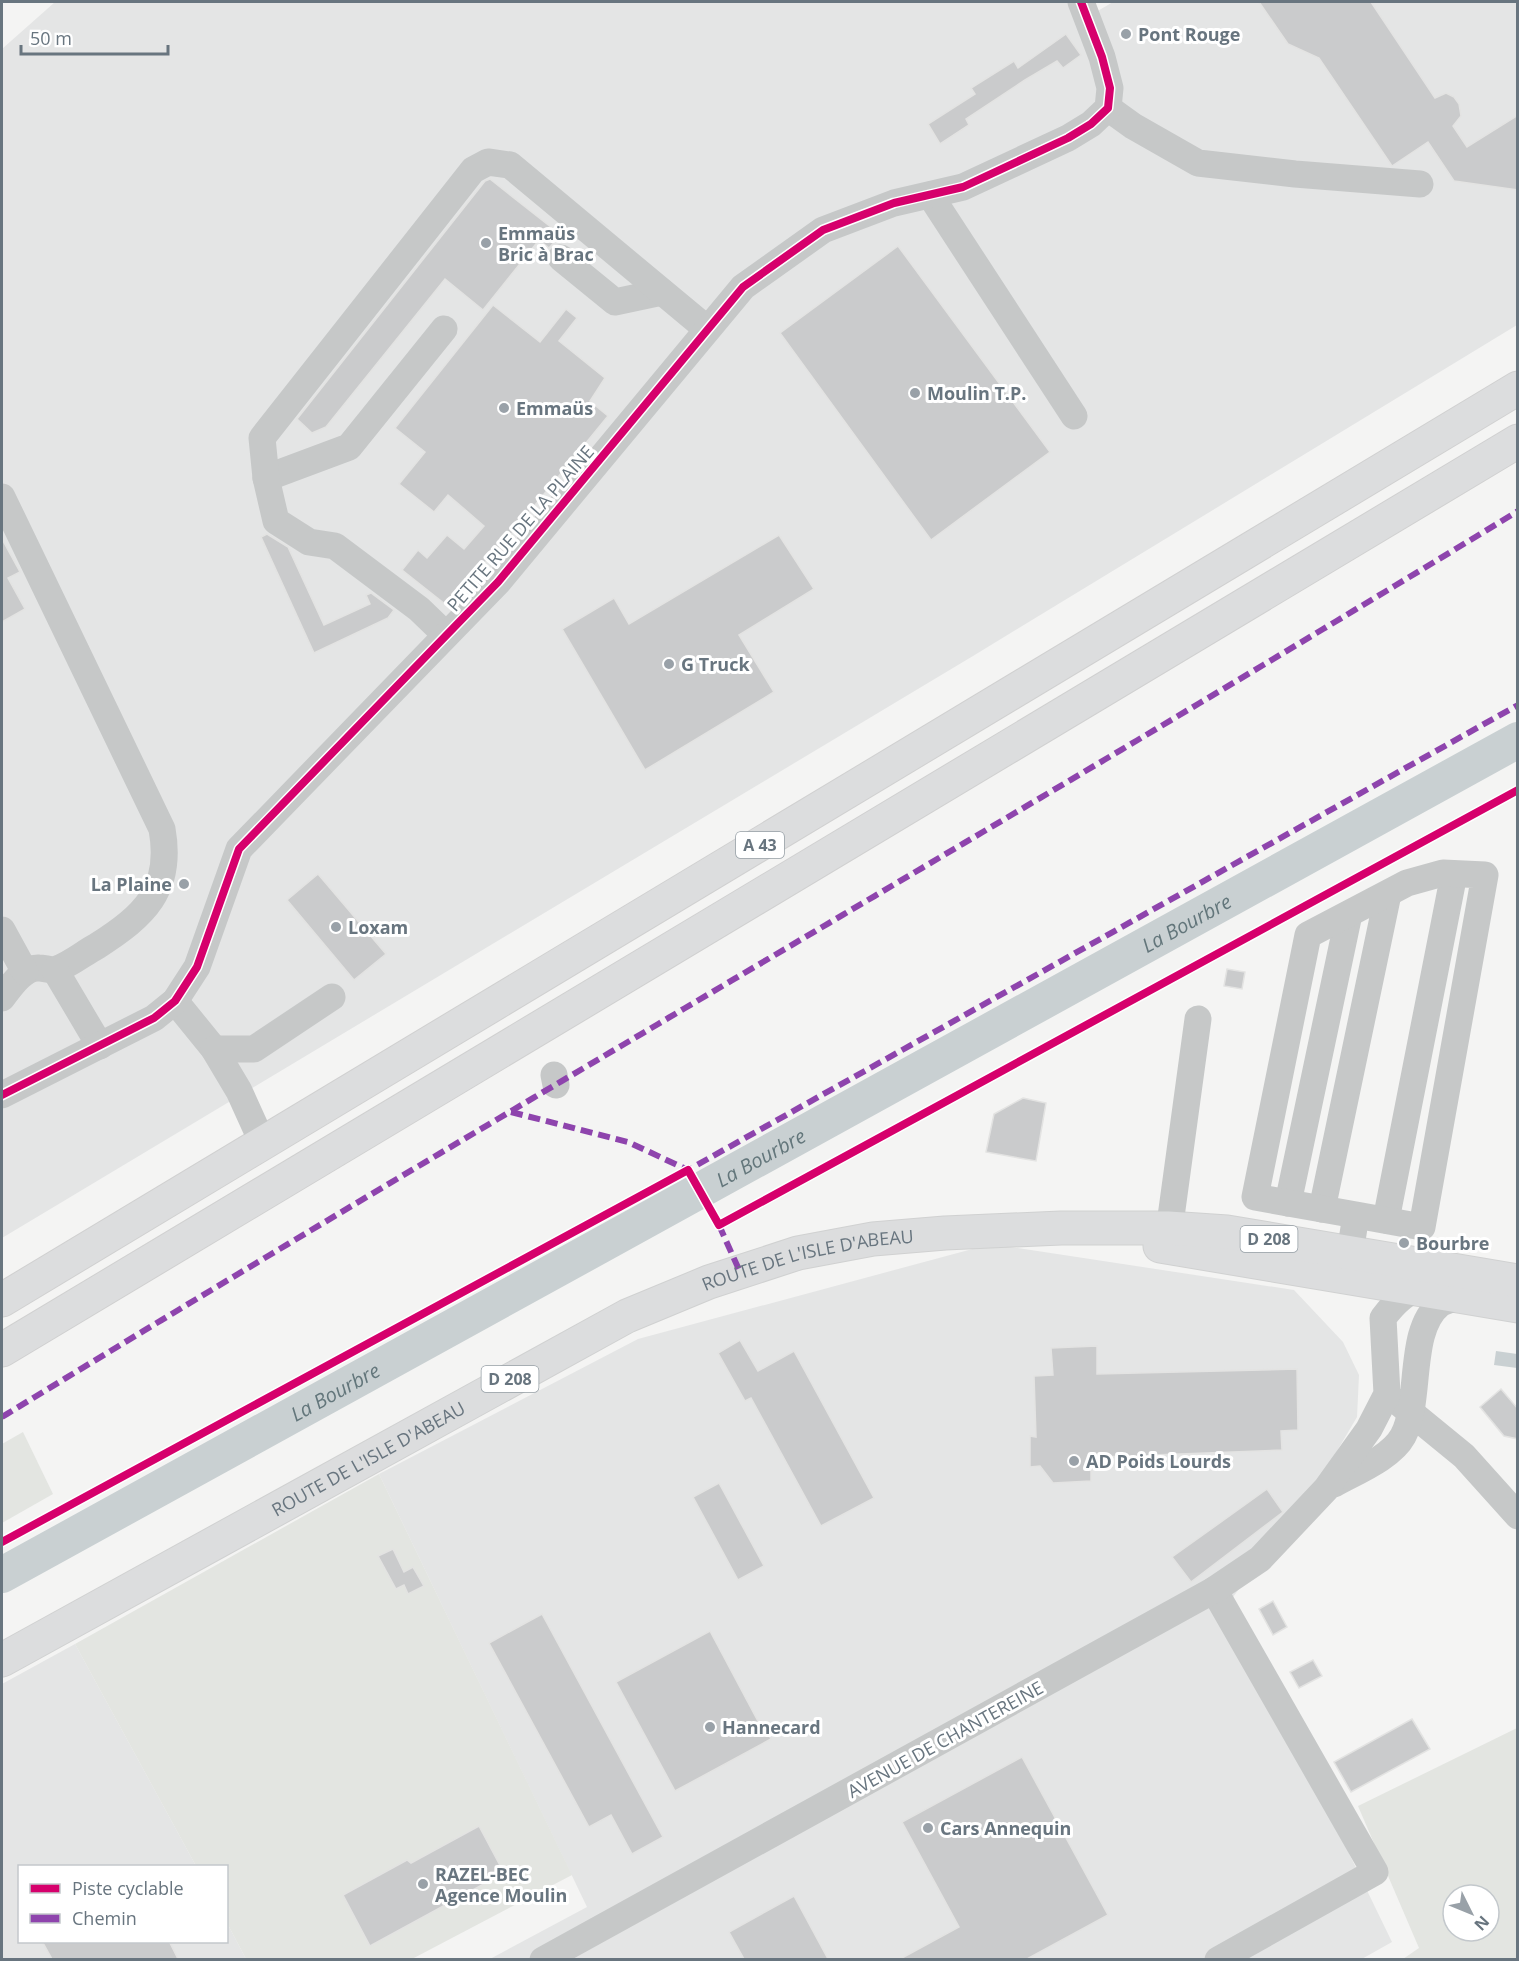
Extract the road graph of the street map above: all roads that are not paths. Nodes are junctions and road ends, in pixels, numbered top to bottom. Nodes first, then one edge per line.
1 (1081, 2) edge
2 (1108, 108) junction
3 (1420, 184) dead end
4 (930, 195) junction
5 (561, 258) dead end
6 (662, 292) junction
7 (444, 329) dead end
8 (707, 329) junction
9 (1518, 388) edge
10 (1074, 416) dead end
11 (1518, 441) edge
12 (266, 478) junction
13 (2, 496) edge
14 (446, 635) junction
15 (1454, 874) junction
16 (1388, 894) junction
17 (1348, 914) junction
18 (2, 930) edge
19 (55, 970) junction
20 (25, 972) junction
21 (332, 997) dead end
22 (2, 998) edge
23 (175, 1001) junction
24 (1198, 1019) dead end
25 (100, 1046) junction
26 (214, 1049) junction
27 (2, 1095) edge
28 (262, 1144) junction
29 (1288, 1203) junction
30 (1322, 1209) junction
31 (1356, 1215) junction
32 (1386, 1220) junction
33 (1167, 1238) junction
34 (1358, 1263) junction
35 (1518, 1281) edge
36 (1467, 1285) junction
37 (1414, 1289) junction
38 (2, 1300) edge
39 (1518, 1306) edge
40 (1383, 1318) junction
41 (1426, 1323) junction
42 (2, 1350) edge
43 (1388, 1394) junction
44 (1411, 1413) junction
45 (1326, 1490) junction
46 (1518, 1516) edge
47 (1214, 1590) junction
48 (2, 1660) edge
49 (543, 1959) edge
50 (1218, 1959) edge

1 - 2 street
2 - 3 street
2 - 4 street, PETITE RUE DE LA PLAINE
4 - 8 street, PETITE RUE DE LA PLAINE
4 - 10 street
5 - 6 street
6 - 8 street
6 - 12 street
7 - 12 street
8 - 14 street, PETITE RUE DE LA PLAINE
9 - 28 main road, A 43
11 - 42 main road, A 43
12 - 14 street
13 - 19 street
14 - 23 street, PETITE RUE DE LA PLAINE
15 - 16 street
15 - 32 street
15 - 32 street
16 - 17 street
16 - 30 street
17 - 29 street
17 - 29 street
18 - 20 street
19 - 20 street
19 - 25 street
20 - 22 street
21 - 26 street
23 - 25 street, PETITE RUE DE LA PLAINE
23 - 26 street
24 - 33 street
25 - 27 street, PETITE RUE DE LA PLAINE
26 - 28 street
28 - 38 main road, A 43
29 - 30 street
30 - 31 street
31 - 32 street
31 - 34 street
33 - 34 main road, ROUTE DE L'ISLE D'ABEAU / D 208
33 - 48 main road, ROUTE DE L'ISLE D'ABEAU / D 208
34 - 36 main road, ROUTE DE L'ISLE D'ABEAU / D 208
34 - 37 main road, ROUTE DE L'ISLE D'ABEAU / D 208
34 - 40 street
35 - 36 main road, ROUTE DE L'ISLE D'ABEAU / D 208
36 - 37 main road, ROUTE DE L'ISLE D'ABEAU / D 208
36 - 39 main road, ROUTE DE L'ISLE D'ABEAU / D 208
36 - 41 street, AVENUE DE CHANTEREINE
37 - 40 street
37 - 41 street, AVENUE DE CHANTEREINE
40 - 43 street
41 - 44 street, AVENUE DE CHANTEREINE
43 - 44 street
43 - 45 street, AVENUE DE CHANTEREINE
44 - 45 street, AVENUE DE CHANTEREINE
44 - 46 street
45 - 47 street, AVENUE DE CHANTEREINE
47 - 49 street, AVENUE DE CHANTEREINE
47 - 50 street

